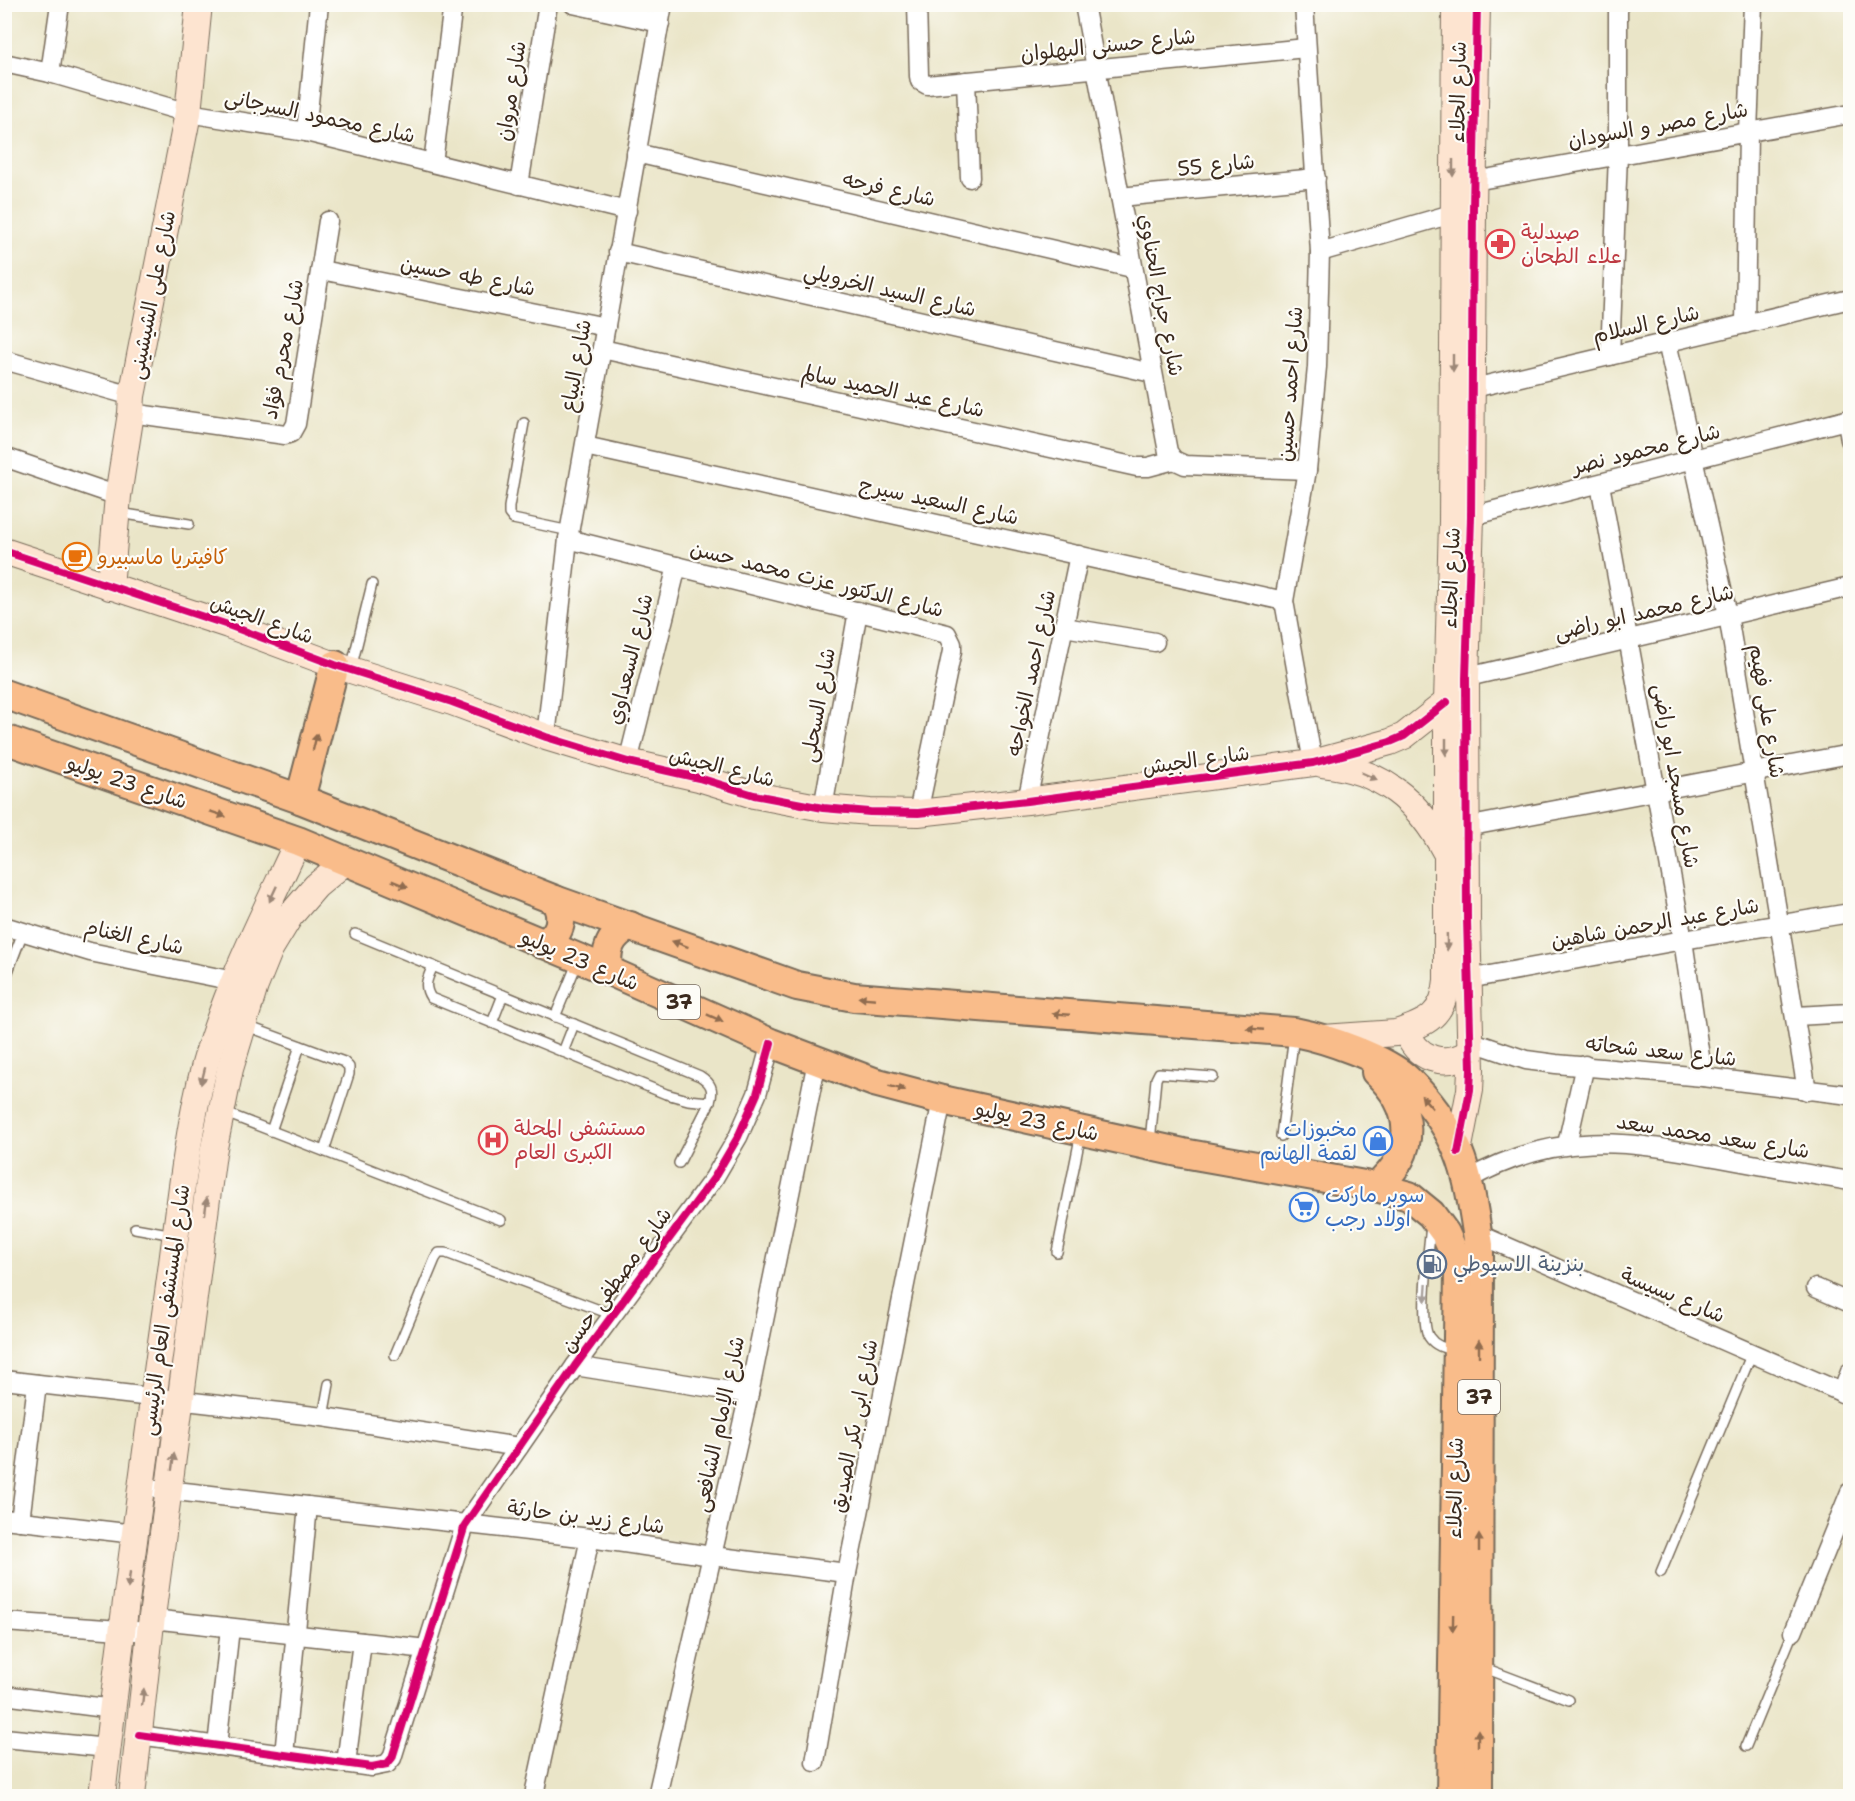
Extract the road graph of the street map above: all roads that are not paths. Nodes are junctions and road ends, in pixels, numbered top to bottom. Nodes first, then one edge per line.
1 (60, 4) edge
2 (199, 4) edge
3 (319, 4) edge
4 (453, 4) edge
5 (548, 4) edge
6 (573, 4) edge
7 (917, 4) edge
8 (1084, 4) edge
9 (1304, 4) edge
10 (1455, 4) edge
11 (1478, 4) edge
12 (1618, 4) edge
13 (1753, 4) edge
14 (661, 14) edge
15 (1306, 48) junction
16 (4, 63) edge
17 (1096, 69) junction
18 (50, 73) junction
19 (966, 81) junction
20 (188, 113) junction
21 (1851, 114) edge
22 (306, 132) junction
23 (1748, 132) junction
24 (636, 153) junction
25 (1618, 155) junction
26 (433, 163) junction
27 (970, 178) dead end
28 (1316, 178) junction
29 (1474, 181) junction
30 (519, 184) junction
31 (1120, 197) junction
32 (1463, 210) junction
33 (627, 211) junction
34 (328, 221) dead end
35 (618, 252) junction
36 (1320, 252) junction
37 (1132, 268) junction
38 (321, 270) junction
39 (1851, 299) edge
40 (1745, 324) junction
41 (606, 327) junction
42 (1667, 342) junction
43 (602, 349) junction
44 (1610, 356) junction
45 (4, 360) edge
46 (1152, 372) junction
47 (1462, 391) junction
48 (131, 405) junction
49 (1849, 420) edge
50 (524, 423) dead end
51 (1851, 440) edge
52 (585, 446) junction
53 (4, 457) edge
54 (1174, 460) junction
55 (1693, 460) junction
56 (1307, 470) junction
57 (1600, 484) junction
58 (117, 504) junction
59 (1462, 519) junction
60 (189, 524) dead end
61 (569, 535) junction
62 (4, 551) edge
63 (1079, 555) junction
64 (677, 566) junction
65 (372, 584) dead end
66 (110, 587) junction
67 (1851, 587) edge
68 (1284, 601) junction
69 (858, 611) junction
70 (1728, 615) junction
71 (1064, 627) junction
72 (1628, 638) junction
73 (1155, 642) dead end
74 (343, 667) junction
75 (1453, 687) junction
76 (4, 694) edge
77 (123, 737) junction
78 (546, 737) junction
79 (4, 739) edge
80 (1851, 754) edge
81 (628, 762) junction
82 (1313, 763) junction
83 (1754, 772) junction
84 (111, 777) junction
85 (1655, 790) junction
86 (300, 799) junction
87 (1027, 801) junction
88 (823, 808) junction
89 (918, 813) junction
90 (1466, 827) junction
91 (298, 841) junction
92 (1446, 852) junction
93 (346, 861) junction
94 (555, 900) junction
95 (1851, 914) edge
96 (1779, 925) junction
97 (4, 926) edge
98 (630, 926) junction
99 (23, 932) junction
100 (355, 934) dead end
101 (1683, 940) junction
102 (542, 944) junction
103 (579, 959) junction
104 (433, 966) junction
105 (609, 971) junction
106 (1468, 979) junction
107 (4, 982) edge
108 (244, 983) junction
109 (503, 995) junction
110 (1851, 1012) edge
111 (1796, 1016) junction
112 (555, 1017) junction
113 (492, 1023) junction
114 (242, 1024) junction
115 (574, 1024) junction
116 (1406, 1030) junction
117 (1294, 1032) junction
118 (1323, 1038) junction
119 (771, 1043) junction
120 (300, 1046) junction
121 (1470, 1047) junction
122 (1353, 1051) junction
123 (563, 1052) junction
124 (818, 1061) junction
125 (1585, 1065) junction
126 (1213, 1077) dead end
127 (1703, 1077) junction
128 (1807, 1091) junction
129 (1851, 1095) edge
130 (942, 1100) junction
131 (710, 1102) junction
132 (220, 1111) junction
133 (271, 1131) junction
134 (1081, 1131) junction
135 (1281, 1136) dead end
136 (1567, 1144) junction
137 (1149, 1146) junction
138 (324, 1151) junction
139 (1458, 1152) junction
140 (679, 1163) dead end
141 (1467, 1180) junction
142 (1851, 1182) edge
143 (1377, 1187) junction
144 (501, 1220) dead end
145 (135, 1228) dead end
146 (1478, 1234) junction
147 (176, 1242) junction
148 (200, 1252) junction
149 (1057, 1252) dead end
150 (1816, 1288) dead end
151 (1851, 1303) edge
152 (613, 1315) junction
153 (1752, 1353) junction
154 (395, 1354) dead end
155 (575, 1366) junction
156 (1851, 1372) edge
157 (4, 1380) edge
158 (37, 1384) junction
159 (329, 1384) dead end
160 (749, 1394) junction
161 (1846, 1394) edge
162 (153, 1397) junction
163 (181, 1400) junction
164 (323, 1417) junction
165 (519, 1448) junction
166 (141, 1488) junction
167 (169, 1489) junction
168 (1851, 1492) edge
169 (308, 1506) junction
170 (12, 1520) edge
171 (465, 1525) junction
172 (135, 1534) junction
173 (590, 1538) junction
174 (712, 1556) junction
175 (1661, 1572) dead end
176 (847, 1573) junction
177 (4, 1622) edge
178 (151, 1626) junction
179 (230, 1628) junction
180 (123, 1630) junction
181 (1793, 1632) joint
182 (297, 1635) junction
183 (362, 1642) junction
184 (427, 1649) junction
185 (1479, 1666) junction
186 (4, 1695) edge
187 (1569, 1700) dead end
188 (1465, 1703) junction
189 (113, 1709) junction
190 (139, 1736) junction
191 (4, 1738) edge
192 (217, 1746) junction
193 (1746, 1746) dead end
194 (108, 1748) junction
195 (284, 1755) junction
196 (815, 1762) dead end
197 (346, 1763) junction
198 (535, 1791) dead end
199 (102, 1797) edge
200 (132, 1797) edge
201 (657, 1797) edge
202 (1451, 1797) edge
203 (1478, 1797) edge

1 - 18 street
2 - 20 street, شارع على الشيشينى
3 - 22 street
4 - 26 street
5 - 30 street, شارع مروان
6 - 14 street
7 - 19 street, شارع حسنى البهلوان
8 - 17 street, شارع جراج الحناوي
9 - 15 street, شارع احمد حسين
10 -> 32 street, شارع الجلاء
11 - 29 street, شارع الجلاء
12 - 25 street
13 - 23 street
14 - 24 street, شارع البياع
15 - 17 street, شارع حسنى البهلوان
15 - 28 street, شارع احمد حسين
16 - 18 street, شارع محمود السرجانى
17 - 19 street, شارع حسنى البهلوان
17 - 31 street, شارع جراج الحناوي
18 - 20 street, شارع محمود السرجانى
19 - 27 street
20 - 22 street, شارع محمود السرجانى
20 - 48 street, شارع على الشيشينى
21 - 23 street, شارع مصر و السودان
22 - 26 street, شارع محمود السرجانى
23 - 25 street, شارع مصر و السودان
23 - 40 street
24 - 33 street, شارع البياع
24 - 37 street, شارع فرحه
25 - 29 street, شارع مصر و السودان
25 - 44 street
26 - 30 street, شارع محمود السرجانى
28 - 31 street, شارع 55
28 - 36 street, شارع احمد حسين
29 - 32 street, شارع الجلاء
30 - 33 street, شارع محمود السرجانى
31 - 37 street, شارع جراج الحناوي
32 - 36 street
32 - 47 street, شارع الجلاء
33 - 35 street, شارع البياع
34 - 38 street, شارع محرم فؤاد
35 - 41 street, شارع البياع
35 - 46 street, شارع السيد الخرويلي
36 - 56 street, شارع احمد حسين
37 - 46 street, شارع جراج الحناوي
38 - 41 street, شارع طه حسين
38 - 48 street, شارع محرم فؤاد
39 - 40 street, شارع السلام
40 - 42 street, شارع السلام
41 - 43 street, شارع البياع
42 - 44 street, شارع السلام
42 - 55 street, شارع على فهيم
43 - 52 street, شارع البياع
43 - 54 street, شارع عبد الحميد سالم
44 - 47 street, شارع السلام
45 - 48 street
46 - 54 street, شارع جراج الحناوي
47 - 59 street, شارع الجلاء
48 - 58 street, شارع على الشيشينى
49 - 51 street
49 - 55 street, شارع محمود نصر
50 - 61 lane
52 - 61 street, شارع البياع
52 - 63 street, شارع السعيد سيرج
53 - 58 street
54 - 56 street
55 - 57 street, شارع محمود نصر
55 - 70 street, شارع على فهيم
56 - 68 street, شارع احمد حسين
57 - 59 street, شارع محمود نصر
57 - 72 street, شارع مسجد ابو راضى
58 - 60 lane
58 - 66 street, شارع على الشيشينى
59 - 75 street, شارع الجلاء
61 - 64 street, شارع الدكتور عزت محمد حسن
61 - 78 street, شارع البياع
62 - 66 street, شارع الجيش
63 - 68 street, شارع السعيد سيرج
63 - 71 street, شارع احمد الخواجه
64 - 69 street, شارع الدكتور عزت محمد حسن
64 - 81 street, شارع السعداوي
65 - 74 lane
66 - 74 street, شارع الجيش
67 - 70 street, شارع محمد ابو راضى
68 - 82 street, شارع احمد حسين
69 - 88 street, شارع السحلى
69 - 89 street, شارع الدكتور عزت محمد حسن
70 - 72 street, شارع محمد ابو راضى
70 - 83 street, شارع على فهيم
71 - 73 street
71 - 87 street, شارع احمد الخواجه
72 - 75 street, شارع محمد ابو راضى
72 - 85 street, شارع مسجد ابو راضى
74 - 78 street, شارع الجيش
86 -> 74 main road
75 - 82 street, شارع الجيش
75 - 90 street, شارع الجلاء
75 -> 92 street, شارع الجلاء
76 - 77 main road, شارع 23 يوليو / 37
77 - 84 main road
77 - 86 main road, شارع 23 يوليو / 37
78 - 81 street, شارع الجيش
79 - 84 main road, شارع 23 يوليو / 37
80 - 83 street
81 - 88 street, شارع الجيش
82 - 87 street, شارع الجيش
82 -> 92 street, شارع الجيش
83 - 85 street
83 - 96 street, شارع على فهيم
84 -> 91 main road, شارع 23 يوليو / 37
85 - 90 street
85 - 101 street, شارع مسجد ابو راضى
86 - 94 main road, شارع 23 يوليو / 37
87 - 89 street, شارع الجيش
88 - 89 street, شارع الجيش
90 - 106 street, شارع الجلاء
91 - 93 main road, شارع 23 يوليو / 37
91 -> 108 street, شارع المستشفى العام الرئيسى
92 -> 116 street, شارع الجلاء
93 -> 102 main road, شارع 23 يوليو / 37
93 - 108 street, شارع المستشفى العام الرئيسى
94 - 98 main road, شارع 23 يوليو / 37
94 - 102 main road
95 - 96 street, شارع عبد الرحمن شاهين
96 - 101 street, شارع عبد الرحمن شاهين
96 - 111 street, شارع على فهيم
97 - 99 street, شارع الغنام
98 - 105 main road
117 -> 98 main road, شارع 23 يوليو / 37
99 - 107 lane
99 - 108 street, شارع الغنام
100 - 104 lane
101 - 106 street, شارع عبد الرحمن شاهين
101 - 127 street, شارع مسجد ابو راضى
102 - 103 main road, شارع 23 يوليو / 37
103 - 105 main road, شارع 23 يوليو / 37
103 - 112 lane
104 - 109 lane
104 - 113 lane
105 -> 119 main road, شارع 23 يوليو / 37
106 - 121 street, شارع الجلاء
108 - 114 street, شارع المستشفى العام الرئيسى
108 -> 147 street, شارع المستشفى العام الرئيسى
109 - 112 lane
109 - 113 lane
110 - 111 street
111 - 128 street, شارع على فهيم
112 - 115 lane
113 - 123 lane
114 - 120 lane
114 - 132 street, شارع المستشفى العام الرئيسى
115 - 123 lane
115 - 131 lane
116 - 118 street, شارع الجلاء
116 - 121 street
117 - 118 main road, شارع 23 يوليو / 37
117 - 135 lane
118 - 122 main road, شارع 23 يوليو / 37
119 - 124 main road, شارع 23 يوليو / 37
119 - 152 street, شارع مصطفى حسن
120 - 133 lane
120 - 138 lane
121 - 125 street, شارع سعد شحاته
121 - 139 street, شارع الجلاء
139 -> 122 main road, شارع الجلاء / 37
122 - 143 main road
123 - 131 lane
124 -> 130 main road, شارع 23 يوليو / 37
124 - 160 street, شارع الإمام الشافعى
125 - 127 street, شارع سعد شحاته
125 - 136 street
126 - 137 lane
127 - 128 street, شارع سعد شحاته
128 - 129 street, شارع سعد شحاته
130 - 134 main road, شارع 23 يوليو / 37
130 - 176 street, شارع ابى بكر الصديق
131 - 140 lane
132 - 133 lane
148 -> 132 street, شارع المستشفى العام الرئيسى
133 - 138 lane
134 - 137 main road, شارع 23 يوليو / 37
134 - 149 lane
136 - 141 street, شارع سعد محمد سعد
136 - 142 street, شارع سعد محمد سعد
137 - 143 main road, شارع 23 يوليو / 37
138 - 144 lane
139 - 141 main road, شارع الجلاء / 37
141 - 146 main road, شارع الجلاء / 37
143 -> 188 main road, شارع الجلاء / 37
145 - 147 lane
146 - 153 street, شارع بسيسة
185 -> 146 main road, شارع الجلاء / 37
147 - 148 street
147 - 162 street, شارع المستشفى العام الرئيسى
148 - 163 street, شارع المستشفى العام الرئيسى
150 - 151 street
152 - 154 lane
152 - 155 street, شارع مصطفى حسن
153 - 161 street, شارع بسيسة
153 - 175 lane
155 - 160 street
155 - 165 street, شارع مصطفى حسن
156 - 161 street
157 - 158 street
158 - 162 street
158 - 170 street
159 - 164 lane
160 - 174 street, شارع الإمام الشافعى
162 - 163 street
162 - 166 street, شارع المستشفى العام الرئيسى
163 - 164 street
167 -> 163 street, شارع المستشفى العام الرئيسى
164 - 165 street
165 - 171 street, شارع مصطفى حسن
166 - 167 street, شارع زيد بن حارثة
166 - 172 street, شارع المستشفى العام الرئيسى
167 - 169 street, شارع زيد بن حارثة
167 - 178 street, شارع المستشفى العام الرئيسى
168 - 181 street
169 - 171 street, شارع زيد بن حارثة
169 - 182 street
170 - 172 street
171 - 173 street, شارع زيد بن حارثة
171 - 184 street, شارع مصطفى حسن
172 -> 180 street, شارع المستشفى العام الرئيسى
173 - 174 street, شارع زيد بن حارثة
173 - 198 street
174 - 176 street, شارع زيد بن حارثة
174 - 201 street, شارع الإمام الشافعى
176 - 196 street, شارع ابى بكر الصديق
177 - 180 street
178 - 179 street
178 - 180 street
190 -> 178 street, شارع المستشفى العام الرئيسى
179 - 182 street
179 - 192 street
180 - 189 street, شارع المستشفى العام الرئيسى
181 - 193 lane
182 - 183 street
182 - 195 street
183 - 184 street
183 - 197 street
184 - 197 street, شارع مصطفى حسن
185 - 187 lane
185 - 188 main road, شارع الجلاء / 37
186 - 189 street
188 - 202 main road, شارع الجلاء / 37
203 -> 188 main road, شارع الجلاء / 37
189 - 194 street, شارع المستشفى العام الرئيسى
190 - 192 street, شارع مصطفى حسن
190 - 200 street, شارع المستشفى العام الرئيسى
191 - 194 street
192 - 195 street, شارع مصطفى حسن
194 - 199 street, شارع المستشفى العام الرئيسى
195 - 197 street, شارع مصطفى حسن

